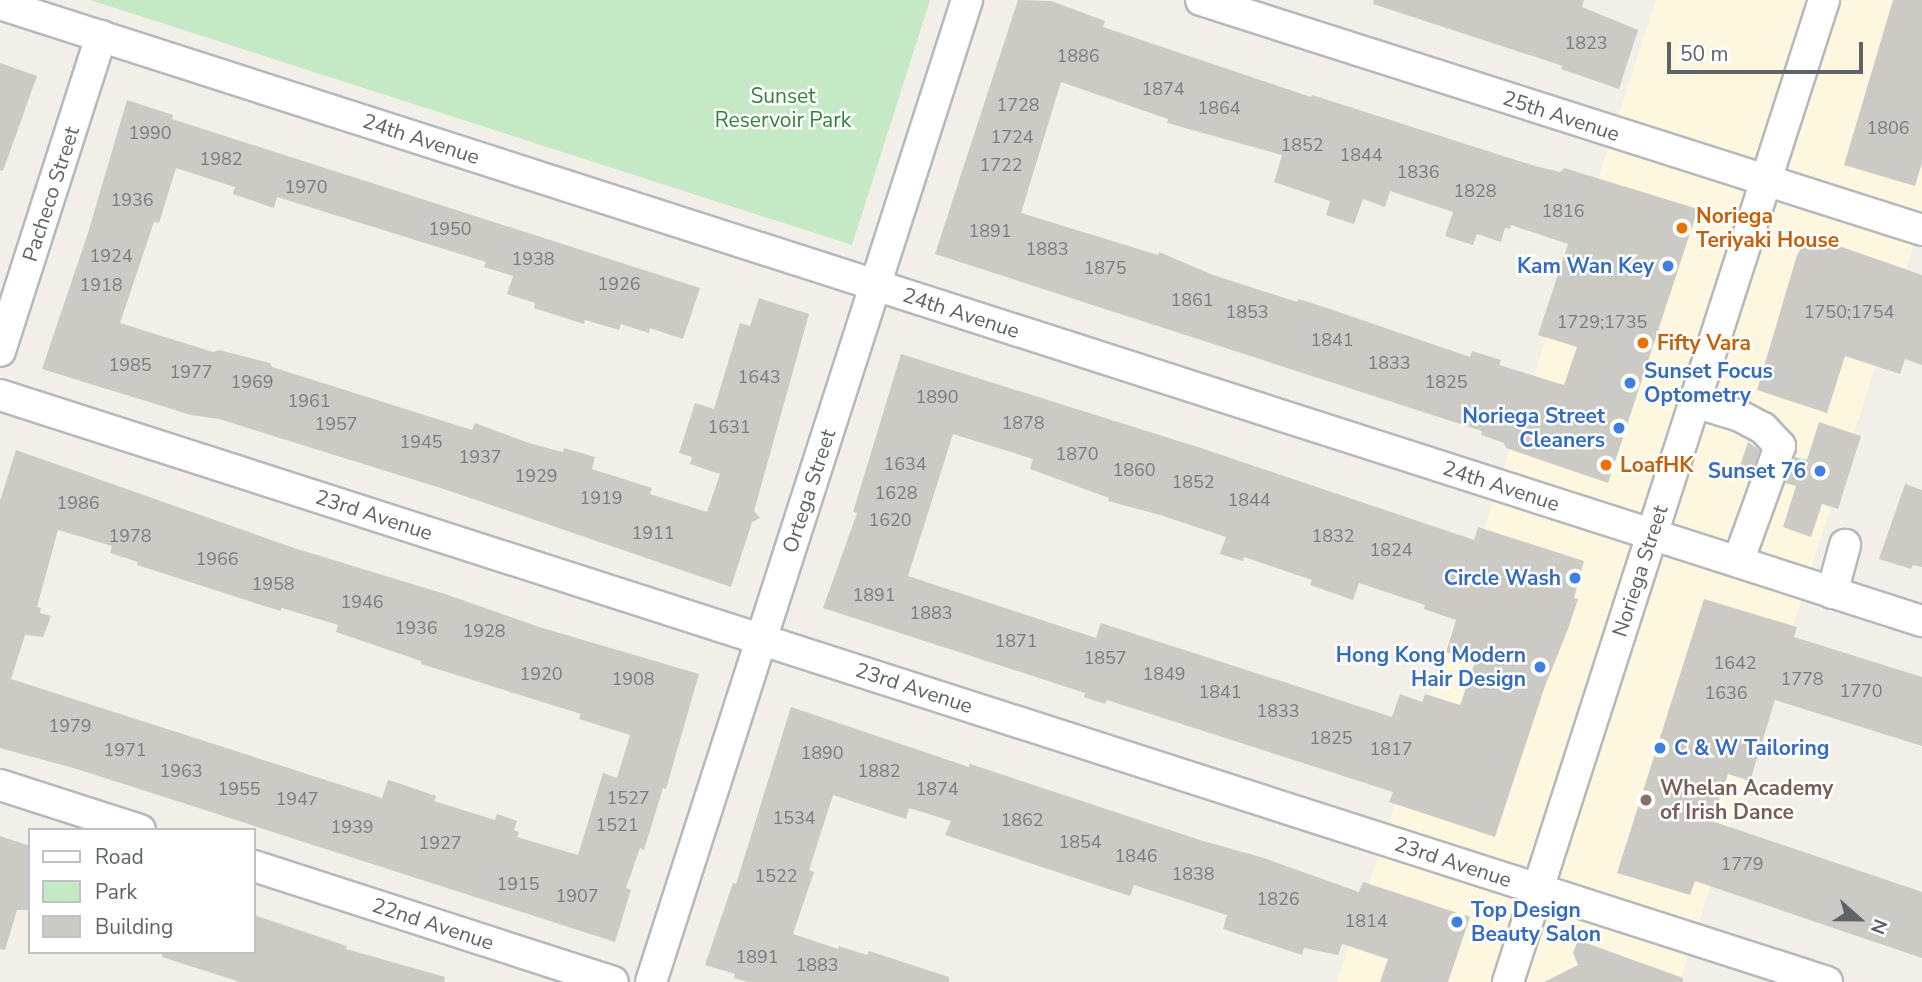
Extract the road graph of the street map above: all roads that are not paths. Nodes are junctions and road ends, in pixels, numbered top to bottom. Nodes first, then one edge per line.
1 (967, 0) edge
2 (1201, 0) edge
3 (1824, 0) edge
4 (0, 4) edge
5 (101, 36) junction
6 (1766, 181) junction
7 (1922, 230) edge
8 (876, 285) junction
9 (0, 351) edge
10 (0, 395) edge
11 (1694, 402) junction
12 (1652, 535) junction
13 (1845, 545) dead end
14 (1738, 562) junction
15 (1832, 593) junction
16 (1922, 621) edge
17 (761, 640) junction
18 (0, 785) edge
19 (134, 828) edge
20 (256, 867) edge
21 (1538, 889) junction
22 (613, 982) edge
23 (651, 982) edge
24 (1508, 982) edge
25 (1827, 982) edge

1 - 8 street, Ortega Street
2 - 6 street, 25th Avenue
3 - 6 street, Noriega Street
4 - 5 street, 24th Avenue
5 - 8 street, 24th Avenue
5 - 9 street, Pacheco Street
6 - 7 street, 25th Avenue
6 - 11 street, Noriega Street
8 - 12 street, 24th Avenue
8 - 17 street, Ortega Street
10 - 17 street, 23rd Avenue
11 - 12 street, Noriega Street
11 - 14 street
12 - 14 street, 24th Avenue
12 - 21 street, Noriega Street
13 - 15 street
14 - 15 street, 24th Avenue
15 - 16 street, 24th Avenue
17 - 21 street, 23rd Avenue
17 - 23 street, Ortega Street
18 - 19 street
20 - 22 street, 22nd Avenue
21 - 24 street, Noriega Street
21 - 25 street, 23rd Avenue

